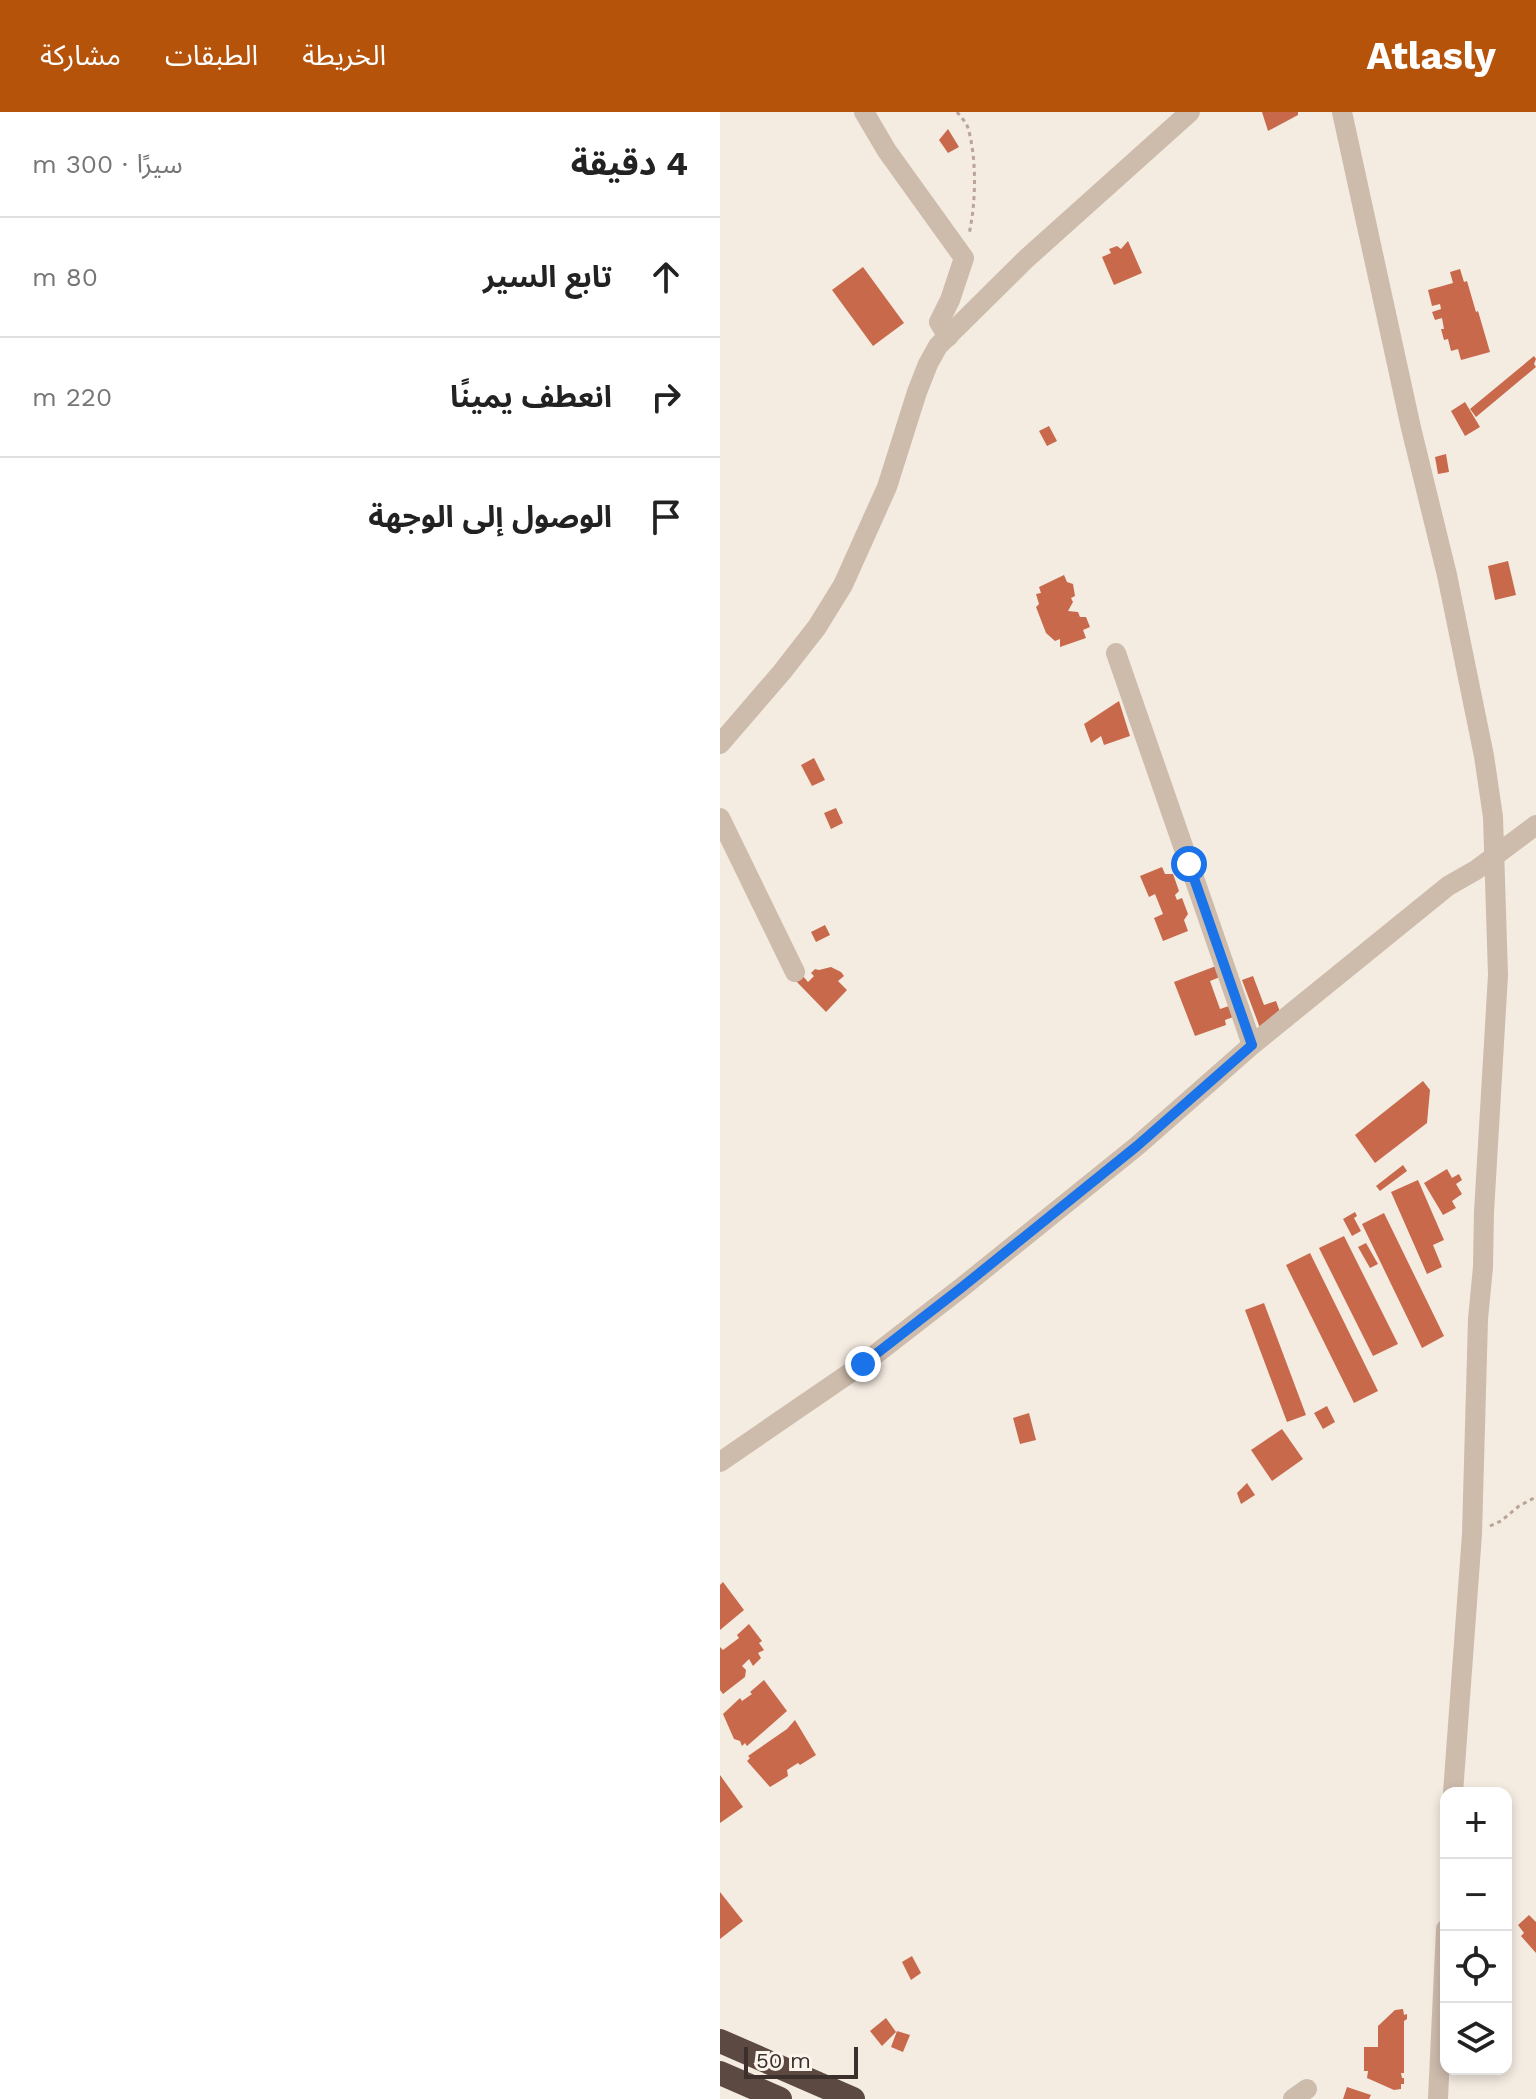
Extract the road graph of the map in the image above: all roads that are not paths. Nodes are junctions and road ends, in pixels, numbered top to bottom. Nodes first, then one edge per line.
1 (864, 112) edge
2 (1190, 112) edge
3 (1342, 112) edge
4 (948, 337) junction
5 (1116, 653) dead end
6 (720, 744) edge
7 (720, 818) edge
8 (1536, 825) edge
9 (1495, 856) junction
10 (795, 972) dead end
11 (1252, 1045) junction
12 (720, 1462) edge
13 (1453, 1787) edge
14 (1446, 1931) edge
15 (720, 2041) edge
16 (720, 2073) edge
17 (780, 2099) edge
18 (853, 2099) edge
19 (1438, 2099) edge

1 - 4 street
2 - 4 street
3 - 9 street
4 - 6 street
5 - 11 street
7 - 10 street
8 - 9 street
9 - 11 street
9 - 13 street
11 - 12 street
14 - 19 street
15 - 18 highway
16 - 17 highway

